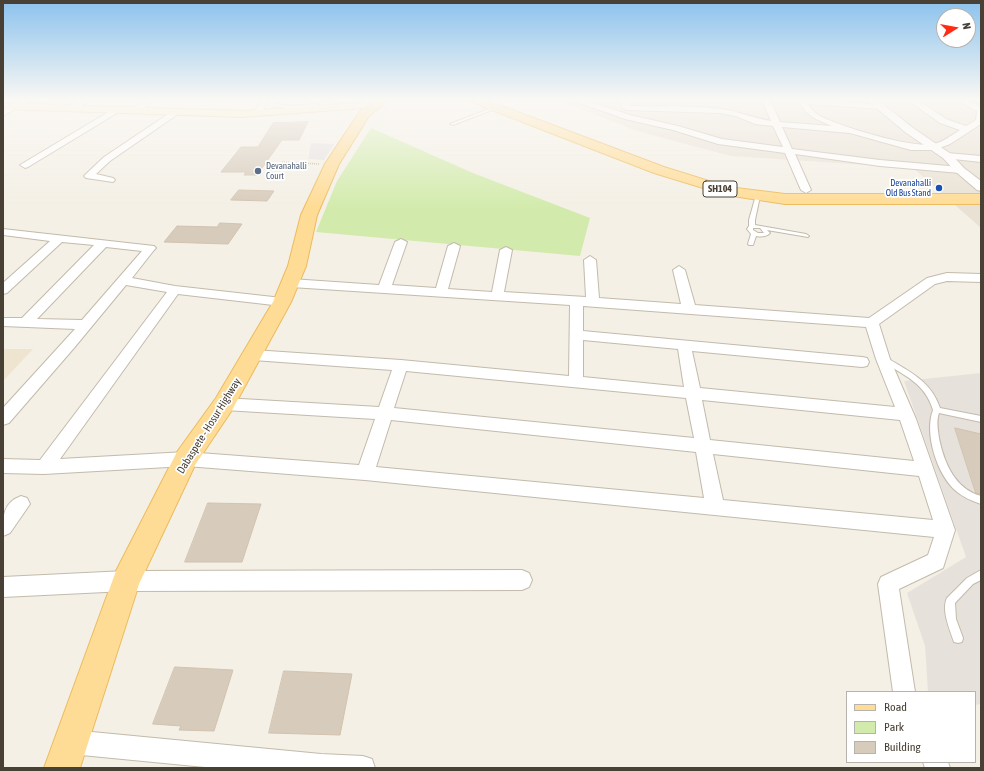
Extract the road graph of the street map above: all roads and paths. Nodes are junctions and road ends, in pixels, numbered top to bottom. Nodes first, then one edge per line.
1 (70, 136) edge
2 (142, 136) edge
3 (349, 136) edge
4 (571, 136) edge
5 (584, 136) edge
6 (701, 136) edge
7 (783, 136) edge
8 (871, 136) edge
9 (919, 136) edge
10 (956, 136) edge
11 (934, 147) junction
12 (790, 152) junction
13 (947, 156) junction
14 (981, 159) edge
15 (282, 162) dead end
16 (332, 164) junction
17 (25, 165) dead end
18 (960, 170) junction
19 (110, 180) dead end
20 (981, 187) edge
21 (806, 190) junction
22 (981, 192) edge
23 (758, 196) junction
24 (981, 199) edge
25 (752, 226) junction
26 (764, 228) junction
27 (754, 233) junction
28 (5, 234) edge
29 (806, 236) dead end
30 (60, 238) junction
31 (104, 242) junction
32 (401, 242) dead end
33 (751, 244) dead end
34 (454, 246) dead end
35 (506, 250) dead end
36 (590, 260) dead end
37 (679, 270) dead end
38 (981, 278) edge
39 (122, 280) junction
40 (384, 289) junction
41 (3, 290) edge
42 (175, 290) junction
43 (286, 293) junction
44 (441, 293) junction
45 (497, 296) junction
46 (577, 301) junction
47 (593, 302) junction
48 (689, 309) junction
49 (3, 322) edge
50 (26, 322) junction
51 (872, 323) junction
52 (85, 325) junction
53 (576, 335) junction
54 (684, 346) junction
55 (253, 355) junction
56 (883, 359) junction
57 (862, 362) dead end
58 (401, 365) junction
59 (576, 382) junction
60 (693, 392) junction
61 (224, 404) junction
62 (937, 410) junction
63 (385, 413) junction
64 (906, 414) junction
65 (3, 419) edge
66 (981, 419) edge
67 (703, 446) junction
68 (186, 459) junction
69 (3, 466) edge
70 (44, 467) junction
71 (925, 469) junction
72 (365, 473) junction
73 (981, 500) edge
74 (21, 504) dead end
75 (715, 507) junction
76 (3, 527) edge
77 (946, 530) junction
78 (981, 575) edge
79 (522, 580) dead end
80 (126, 581) junction
81 (3, 587) edge
82 (958, 638) dead end
83 (904, 691) edge
84 (71, 742) junction
85 (321, 767) edge
86 (62, 768) edge
87 (363, 768) edge

1 - 17 street
2 - 19 street
3 - 16 main road, Dabaspete - Hosur Highway
4 - 23 main road, SH104
5 - 21 main road, SH104
6 - 12 street
7 - 12 street
8 - 11 street
9 - 11 street
10 - 11 street
11 - 13 street
12 - 18 street
12 - 21 street
13 - 14 street
13 - 18 street
15 - 16 path
16 - 43 main road, Dabaspete - Hosur Highway
18 - 20 street
21 - 22 main road, SH104
23 - 24 main road, SH104
23 - 25 lane
25 - 26 lane
25 - 27 lane
26 - 27 lane
26 - 29 lane
27 - 33 lane
28 - 30 street
30 - 31 street
30 - 41 street
31 - 39 street
31 - 50 street
32 - 40 street
34 - 44 street
35 - 45 street
36 - 47 street
37 - 48 street
38 - 51 street
39 - 42 street
39 - 52 street
40 - 43 street
40 - 44 street
42 - 43 street
42 - 70 street
43 - 55 main road, Dabaspete - Hosur Highway
44 - 45 street
45 - 46 street
46 - 47 street
46 - 53 street
47 - 48 street
48 - 51 street
49 - 50 street
50 - 52 street
51 - 56 street
52 - 65 street
53 - 54 street
53 - 59 street
54 - 57 street
54 - 60 street
55 - 58 street
55 - 61 main road, Dabaspete - Hosur Highway
56 - 62 lane
56 - 64 street
58 - 59 street
58 - 63 street
59 - 60 street
60 - 64 street
60 - 67 street
61 - 63 street
61 - 68 main road, Dabaspete - Hosur Highway
62 - 66 lane
62 - 73 lane
63 - 67 street
63 - 72 street
64 - 71 street
67 - 71 street
67 - 75 street
68 - 70 street
68 - 72 street
68 - 80 main road, Dabaspete - Hosur Highway
69 - 70 street
71 - 77 street
72 - 75 street
74 - 76 street
75 - 77 street
77 - 83 street
78 - 82 lane
79 - 80 street
80 - 81 street
80 - 84 main road, Dabaspete - Hosur Highway
84 - 85 street
84 - 86 main road, Dabaspete - Hosur Highway
85 - 87 street

